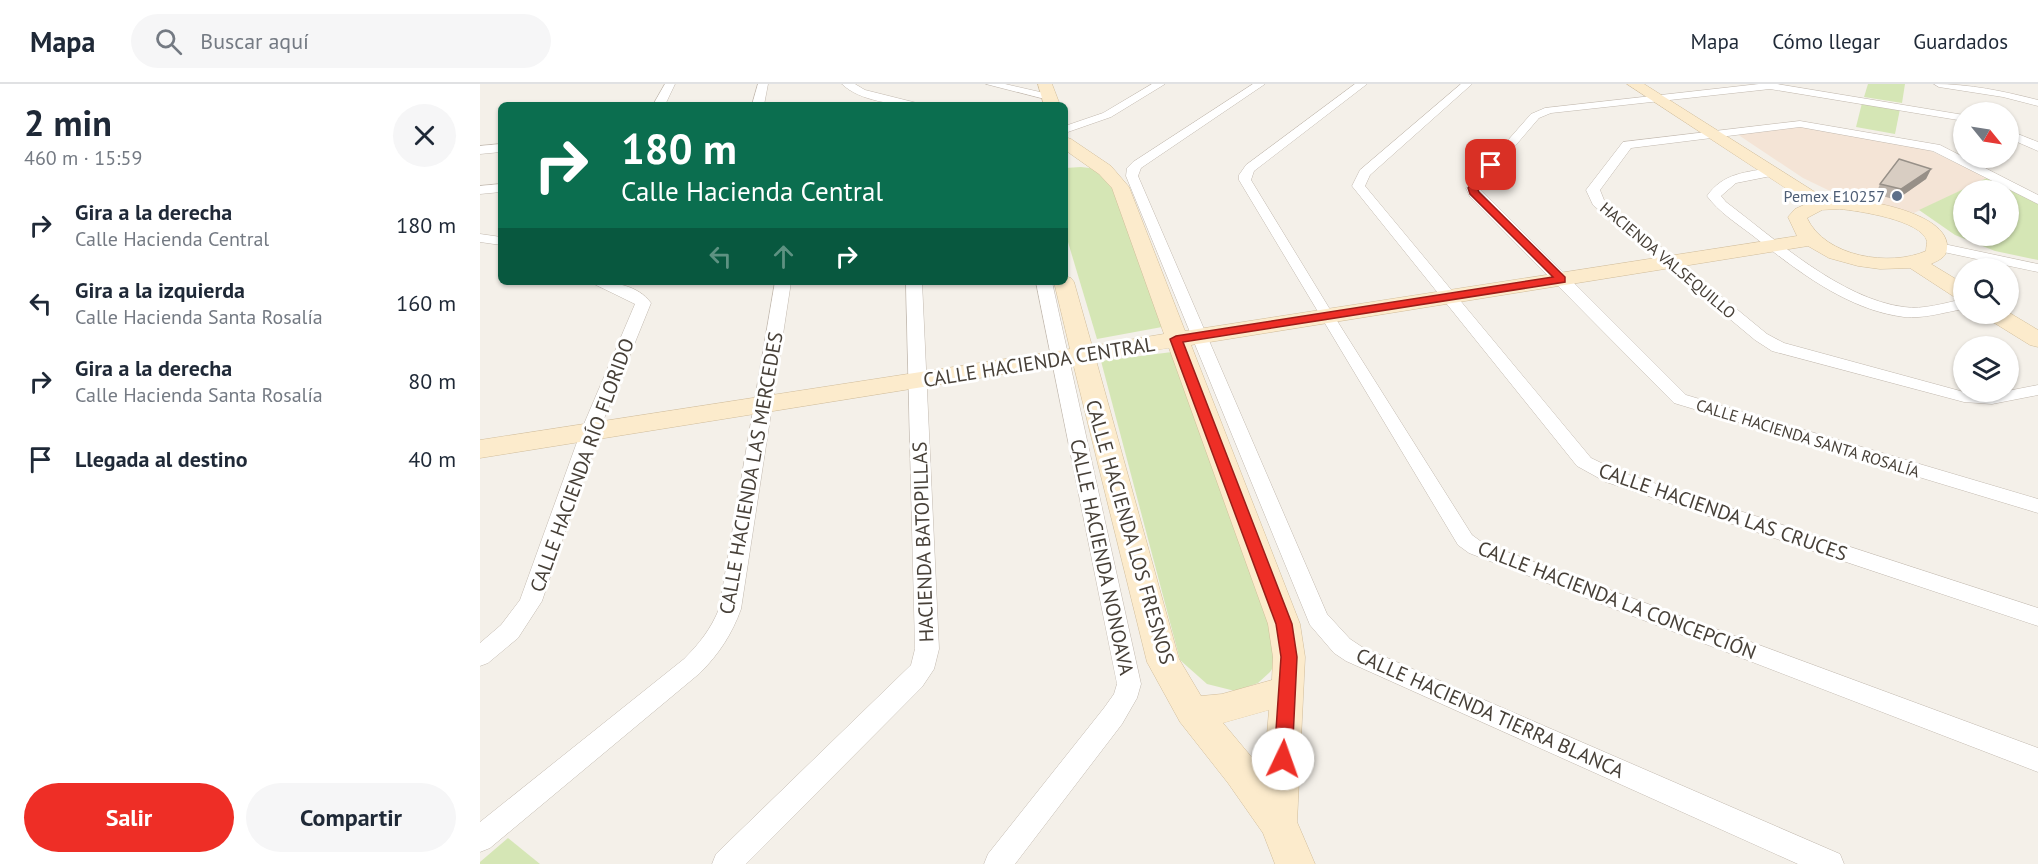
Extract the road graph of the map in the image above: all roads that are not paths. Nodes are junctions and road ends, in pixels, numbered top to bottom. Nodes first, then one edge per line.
1 (670, 84) edge
2 (763, 84) edge
3 (847, 84) edge
4 (991, 84) edge
5 (1160, 84) edge
6 (1260, 84) edge
7 (1362, 84) edge
8 (1467, 84) edge
9 (1634, 84) edge
10 (1939, 84) edge
11 (1049, 95) edge
12 (1656, 99) junction
13 (661, 102) edge
14 (759, 102) edge
15 (901, 102) edge
16 (2038, 103) edge
17 (1953, 116) edge
18 (1068, 129) edge
19 (1711, 133) junction
20 (2019, 138) edge
21 (2038, 147) edge
22 (498, 148) edge
23 (480, 150) edge
24 (1068, 154) edge
25 (1772, 172) junction
26 (498, 188) edge
27 (480, 190) edge
28 (2038, 200) edge
29 (1822, 204) junction
30 (480, 238) edge
31 (1811, 240) junction
32 (498, 241) edge
33 (1776, 246) junction
34 (1939, 247) junction
35 (1669, 262) junction
36 (1916, 263) junction
37 (2038, 268) edge
38 (1561, 279) junction
39 (608, 285) edge
40 (782, 285) edge
41 (914, 285) edge
42 (1045, 285) edge
43 (1064, 285) edge
44 (1953, 286) edge
45 (1447, 297) junction
46 (1953, 306) edge
47 (1326, 316) junction
48 (2012, 324) edge
49 (1187, 338) junction
50 (2038, 340) edge
51 (1070, 356) junction
52 (916, 381) junction
53 (2038, 390) edge
54 (762, 404) junction
55 (590, 431) junction
56 (480, 449) edge
57 (2038, 506) edge
58 (2038, 617) edge
59 (480, 657) edge
60 (1288, 690) junction
61 (1192, 712) junction
62 (2038, 760) edge
63 (1278, 822) junction
64 (480, 839) edge
65 (726, 864) edge
66 (998, 864) edge
67 (1295, 864) edge
68 (1830, 864) edge

1 - 13 street
2 - 14 street
3 - 15 street
4 - 11 street
5 - 18 street
6 - 49 street, CALLE HACIENDA TIERRA BLANCA
7 - 47 street, CALLE HACIENDA LA CONCEPCIÓN
8 - 45 street, CALLE HACIENDA LAS CRUCES
9 - 12 street
10 - 16 street
12 - 17 street, CALLE HACIENDA SANTA ROSALÍA
12 - 19 street
12 - 38 street, CALLE HACIENDA SANTA ROSALÍA
19 - 25 street
19 - 28 street, HACIENDA VALSEQUILLO
19 - 35 street, HACIENDA VALSEQUILLO
20 - 21 street
22 - 23 street
24 - 49 street, CALLE HACIENDA LOS FRESNOS
25 - 29 street
25 - 33 street
26 - 27 street
29 - 31 street
29 - 34 street
30 - 32 street
31 - 33 street, CALLE HACIENDA CENTRAL
31 - 36 street
33 - 35 street, CALLE HACIENDA CENTRAL
33 - 46 street
34 - 36 street
34 - 37 street
35 - 38 street, CALLE HACIENDA CENTRAL
35 - 53 street, HACIENDA VALSEQUILLO
36 - 44 street
38 - 45 street, CALLE HACIENDA CENTRAL
38 - 57 street, CALLE HACIENDA SANTA ROSALÍA
39 - 55 street, CALLE HACIENDA RÍO FLORIDO
40 - 54 street, CALLE HACIENDA LAS MERCEDES
41 - 52 street, HACIENDA BATOPILLAS
42 - 51 street, CALLE HACIENDA NONOAVA
43 - 51 street, CALLE HACIENDA LOS FRESNOS
45 - 47 street, CALLE HACIENDA CENTRAL
45 - 58 street, CALLE HACIENDA LAS CRUCES
47 - 49 street, CALLE HACIENDA CENTRAL
47 - 62 street, CALLE HACIENDA LA CONCEPCIÓN
48 - 50 street
49 - 51 street, CALLE HACIENDA CENTRAL
49 - 60 street, CALLE HACIENDA LOS FRESNOS
49 - 68 street, CALLE HACIENDA TIERRA BLANCA
51 - 52 street, CALLE HACIENDA CENTRAL
51 - 61 street, CALLE HACIENDA LOS FRESNOS
51 - 66 street, CALLE HACIENDA NONOAVA
52 - 54 street, CALLE HACIENDA CENTRAL
52 - 65 street, HACIENDA BATOPILLAS
54 - 55 street, CALLE HACIENDA CENTRAL
54 - 64 street, CALLE HACIENDA LAS MERCEDES
55 - 56 street, CALLE HACIENDA CENTRAL
55 - 59 street, CALLE HACIENDA RÍO FLORIDO
60 - 61 street
60 - 63 street, CALLE HACIENDA LOS FRESNOS
61 - 63 street, CALLE HACIENDA LOS FRESNOS
63 - 67 street, CALLE HACIENDA LOS FRESNOS

